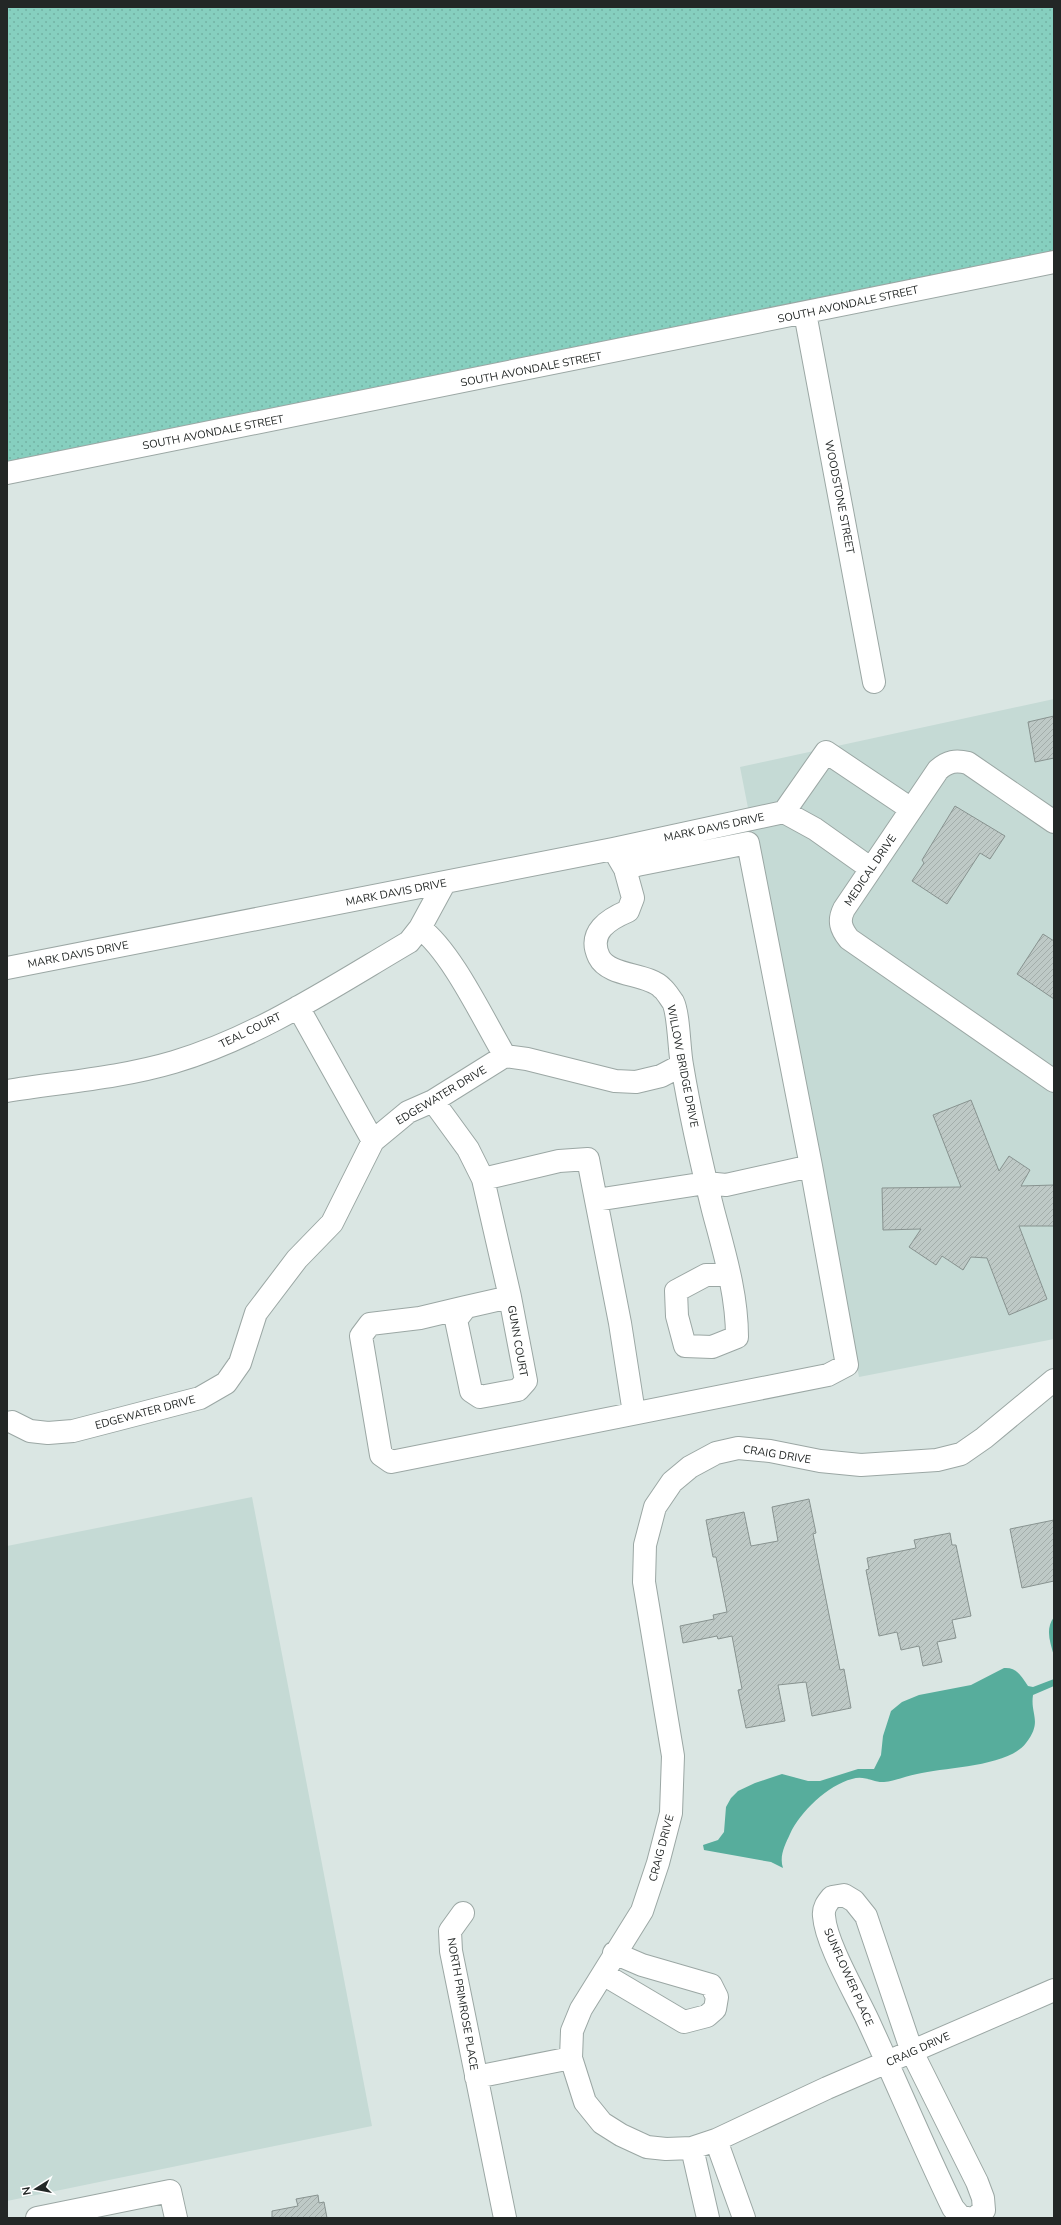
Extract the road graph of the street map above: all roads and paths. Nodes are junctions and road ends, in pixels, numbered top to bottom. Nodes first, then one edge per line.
1 (1054, 262) edge
2 (805, 313) junction
3 (7, 473) edge
4 (874, 682) dead end
5 (911, 809) junction
6 (784, 812) junction
7 (1054, 822) edge
8 (613, 849) junction
9 (870, 868) junction
10 (625, 869) junction
11 (445, 882) junction
12 (420, 928) junction
13 (7, 968) edge
14 (298, 1007) junction
15 (505, 1056) junction
16 (682, 1065) junction
17 (1054, 1081) edge
18 (7, 1091) edge
19 (433, 1101) junction
20 (373, 1141) junction
21 (811, 1166) junction
22 (483, 1179) junction
23 (706, 1183) junction
24 (596, 1200) junction
25 (729, 1275) dead end
26 (510, 1297) junction
27 (466, 1307) junction
28 (1054, 1380) edge
29 (634, 1413) junction
30 (12, 1422) dead end
31 (463, 1913) dead end
32 (614, 1953) junction
33 (603, 1974) junction
34 (1054, 1990) edge
35 (912, 2052) junction
36 (570, 2058) junction
37 (886, 2063) junction
38 (476, 2076) junction
39 (716, 2140) junction
40 (692, 2148) junction
41 (35, 2218) edge
42 (176, 2218) edge
43 (505, 2218) edge
44 (708, 2218) edge
45 (744, 2218) edge
46 (966, 2218) edge
47 (972, 2218) edge

1 - 2 street, SOUTH AVONDALE STREET
2 - 3 street, SOUTH AVONDALE STREET
2 - 4 street, WOODSTONE STREET
5 - 6 street
5 - 7 street, MEDICAL DRIVE
5 - 9 street, MEDICAL DRIVE
6 - 8 street, MARK DAVIS DRIVE
6 - 9 street
8 - 10 street, WILLOW BRIDGE DRIVE
8 - 11 street, MARK DAVIS DRIVE
9 - 17 street, MEDICAL DRIVE
10 - 16 street, WILLOW BRIDGE DRIVE
10 - 21 street
11 - 12 street, TEAL COURT
11 - 13 street, MARK DAVIS DRIVE
12 - 14 street, TEAL COURT
12 - 15 street
14 - 18 street, TEAL COURT
14 - 20 street
15 - 16 street
15 - 19 street, EDGEWATER DRIVE
16 - 23 street, WILLOW BRIDGE DRIVE
19 - 20 street, EDGEWATER DRIVE
19 - 22 street, GUNN COURT
20 - 30 street, EDGEWATER DRIVE
21 - 23 street
21 - 29 street
22 - 24 street
22 - 26 street, GUNN COURT
23 - 24 street
23 - 25 street, WILLOW BRIDGE DRIVE
24 - 29 street
26 - 27 street, GUNN COURT
26 - 27 street, GUNN COURT
27 - 29 street
28 - 32 street, CRAIG DRIVE
31 - 38 street, NORTH PRIMROSE PLACE
32 - 33 street, CRAIG DRIVE
32 - 33 street
33 - 36 street, CRAIG DRIVE
34 - 35 street, CRAIG DRIVE
35 - 37 street, CRAIG DRIVE
35 - 37 street, SUNFLOWER PLACE
35 - 47 street, SUNFLOWER PLACE
36 - 38 street, NORTH PRIMROSE PLACE
36 - 40 street, CRAIG DRIVE
37 - 39 street, CRAIG DRIVE
37 - 46 street, SUNFLOWER PLACE
38 - 43 street, NORTH PRIMROSE PLACE
39 - 40 street, CRAIG DRIVE
39 - 45 street
40 - 44 street
41 - 42 street

